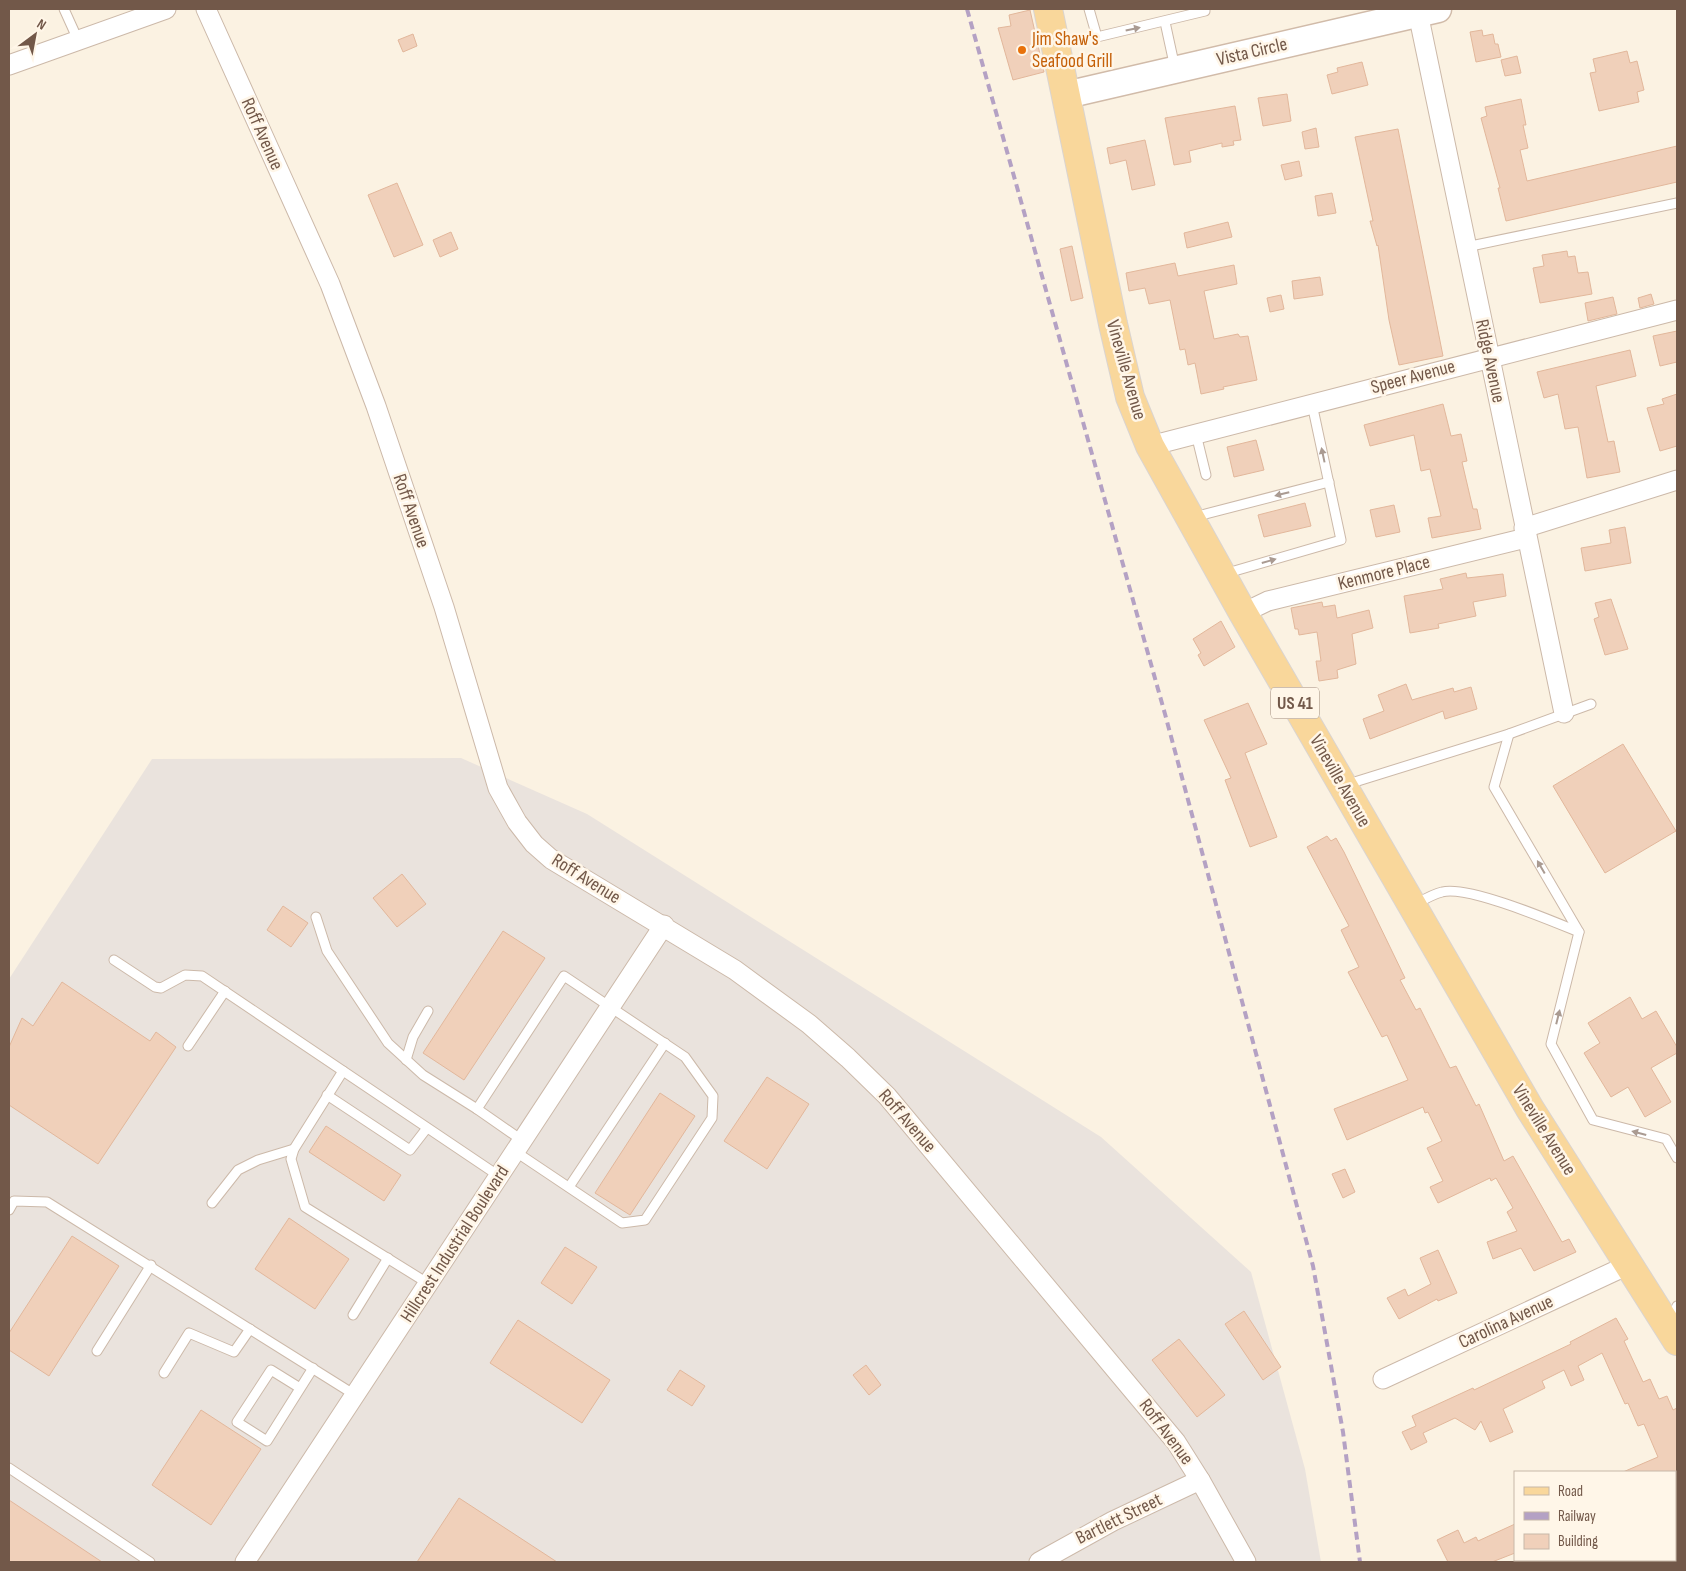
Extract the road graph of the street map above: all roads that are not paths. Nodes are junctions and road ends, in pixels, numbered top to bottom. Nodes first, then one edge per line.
1 (66, 9) edge
2 (166, 9) edge
3 (206, 9) edge
4 (1048, 9) edge
5 (1089, 9) edge
6 (1205, 9) edge
7 (1424, 10) edge
8 (1165, 22) junction
9 (78, 40) junction
10 (9, 65) edge
11 (1176, 69) junction
12 (1066, 95) junction
13 (1677, 203) edge
14 (1466, 247) junction
15 (1677, 310) edge
16 (1489, 358) junction
17 (1312, 404) junction
18 (1196, 434) junction
19 (1150, 446) junction
20 (1206, 475) dead end
21 (1677, 480) edge
22 (1329, 482) junction
23 (1190, 518) junction
24 (1525, 533) junction
25 (1222, 575) junction
26 (1243, 613) junction
27 (1591, 704) dead end
28 (1564, 713) junction
29 (1509, 734) junction
30 (1342, 786) junction
31 (1412, 906) junction
32 (316, 916) dead end
33 (664, 926) junction
34 (1579, 932) junction
35 (114, 960) dead end
36 (225, 991) junction
37 (611, 1007) junction
38 (428, 1011) dead end
39 (665, 1043) junction
40 (188, 1046) dead end
41 (406, 1060) junction
42 (343, 1071) junction
43 (327, 1096) junction
44 (477, 1109) junction
45 (427, 1128) junction
46 (519, 1146) junction
47 (294, 1149) junction
48 (1677, 1158) edge
49 (500, 1176) junction
50 (569, 1188) junction
51 (212, 1203) dead end
52 (9, 1210) edge
53 (388, 1258) junction
54 (152, 1265) junction
55 (1628, 1265) junction
56 (429, 1284) junction
57 (353, 1315) dead end
58 (1674, 1324) edge
59 (250, 1329) junction
60 (97, 1351) dead end
61 (313, 1368) junction
62 (164, 1373) dead end
63 (1383, 1379) dead end
64 (300, 1388) junction
65 (356, 1395) junction
66 (9, 1468) edge
67 (1200, 1480) junction
68 (150, 1562) edge
69 (245, 1562) edge
70 (1039, 1562) edge
71 (1246, 1562) edge

1 - 9 lane
2 - 9 street
3 - 33 street, Roff Avenue
4 - 12 main road, Vineville Avenue / US 41
5 -> 8 lane
6 - 8 lane
7 - 11 street, Vista Circle
7 - 14 street, Ridge Avenue
8 - 11 lane
9 - 10 street
11 - 12 street, Vista Circle
12 - 19 main road, Vineville Avenue / US 41
13 - 14 lane
14 - 16 street, Ridge Avenue
15 - 16 street, Speer Avenue
16 - 17 street, Speer Avenue
16 - 24 street, Ridge Avenue
17 - 18 street, Speer Avenue
22 -> 17 lane
18 - 19 street, Speer Avenue
18 - 20 lane
19 - 23 main road, Vineville Avenue / US 41
21 - 24 street, Kenmore Place
22 -> 23 lane
25 -> 22 lane
23 - 25 main road, Vineville Avenue / US 41
24 - 26 street, Kenmore Place
24 - 28 street, Ridge Avenue
25 - 26 main road, Vineville Avenue / US 41
26 - 30 main road, Vineville Avenue / US 41
27 - 28 lane
28 - 29 lane
29 - 30 lane
34 -> 29 lane
30 - 31 main road, Vineville Avenue / US 41
31 - 34 lane
31 - 55 main road, Vineville Avenue / US 41
32 - 41 lane
33 - 37 street, Hillcrest Industrial Boulevard
33 - 67 street, Roff Avenue
48 -> 34 lane
35 - 36 lane
36 - 40 lane
36 - 42 lane
37 - 39 lane
37 - 44 lane
37 - 46 street, Hillcrest Industrial Boulevard
38 - 41 lane
39 - 50 lane
39 - 50 lane
41 - 44 lane
42 - 43 lane
42 - 45 lane
43 - 45 lane
43 - 47 lane
44 - 46 lane
45 - 49 lane
46 - 49 street, Hillcrest Industrial Boulevard
46 - 50 lane
47 - 51 lane
47 - 53 lane
49 - 56 street, Hillcrest Industrial Boulevard
52 - 54 lane
53 - 56 lane
53 - 57 lane
54 - 59 lane
54 - 60 lane
55 - 58 main road, Vineville Avenue / US 41
55 - 63 street, Carolina Avenue
56 - 65 street, Hillcrest Industrial Boulevard
59 - 61 lane
59 - 62 lane
61 - 64 lane
61 - 65 lane
64 - 64 lane
65 - 69 street, Hillcrest Industrial Boulevard
66 - 68 lane
67 - 70 street, Bartlett Street
67 - 71 street, Roff Avenue

